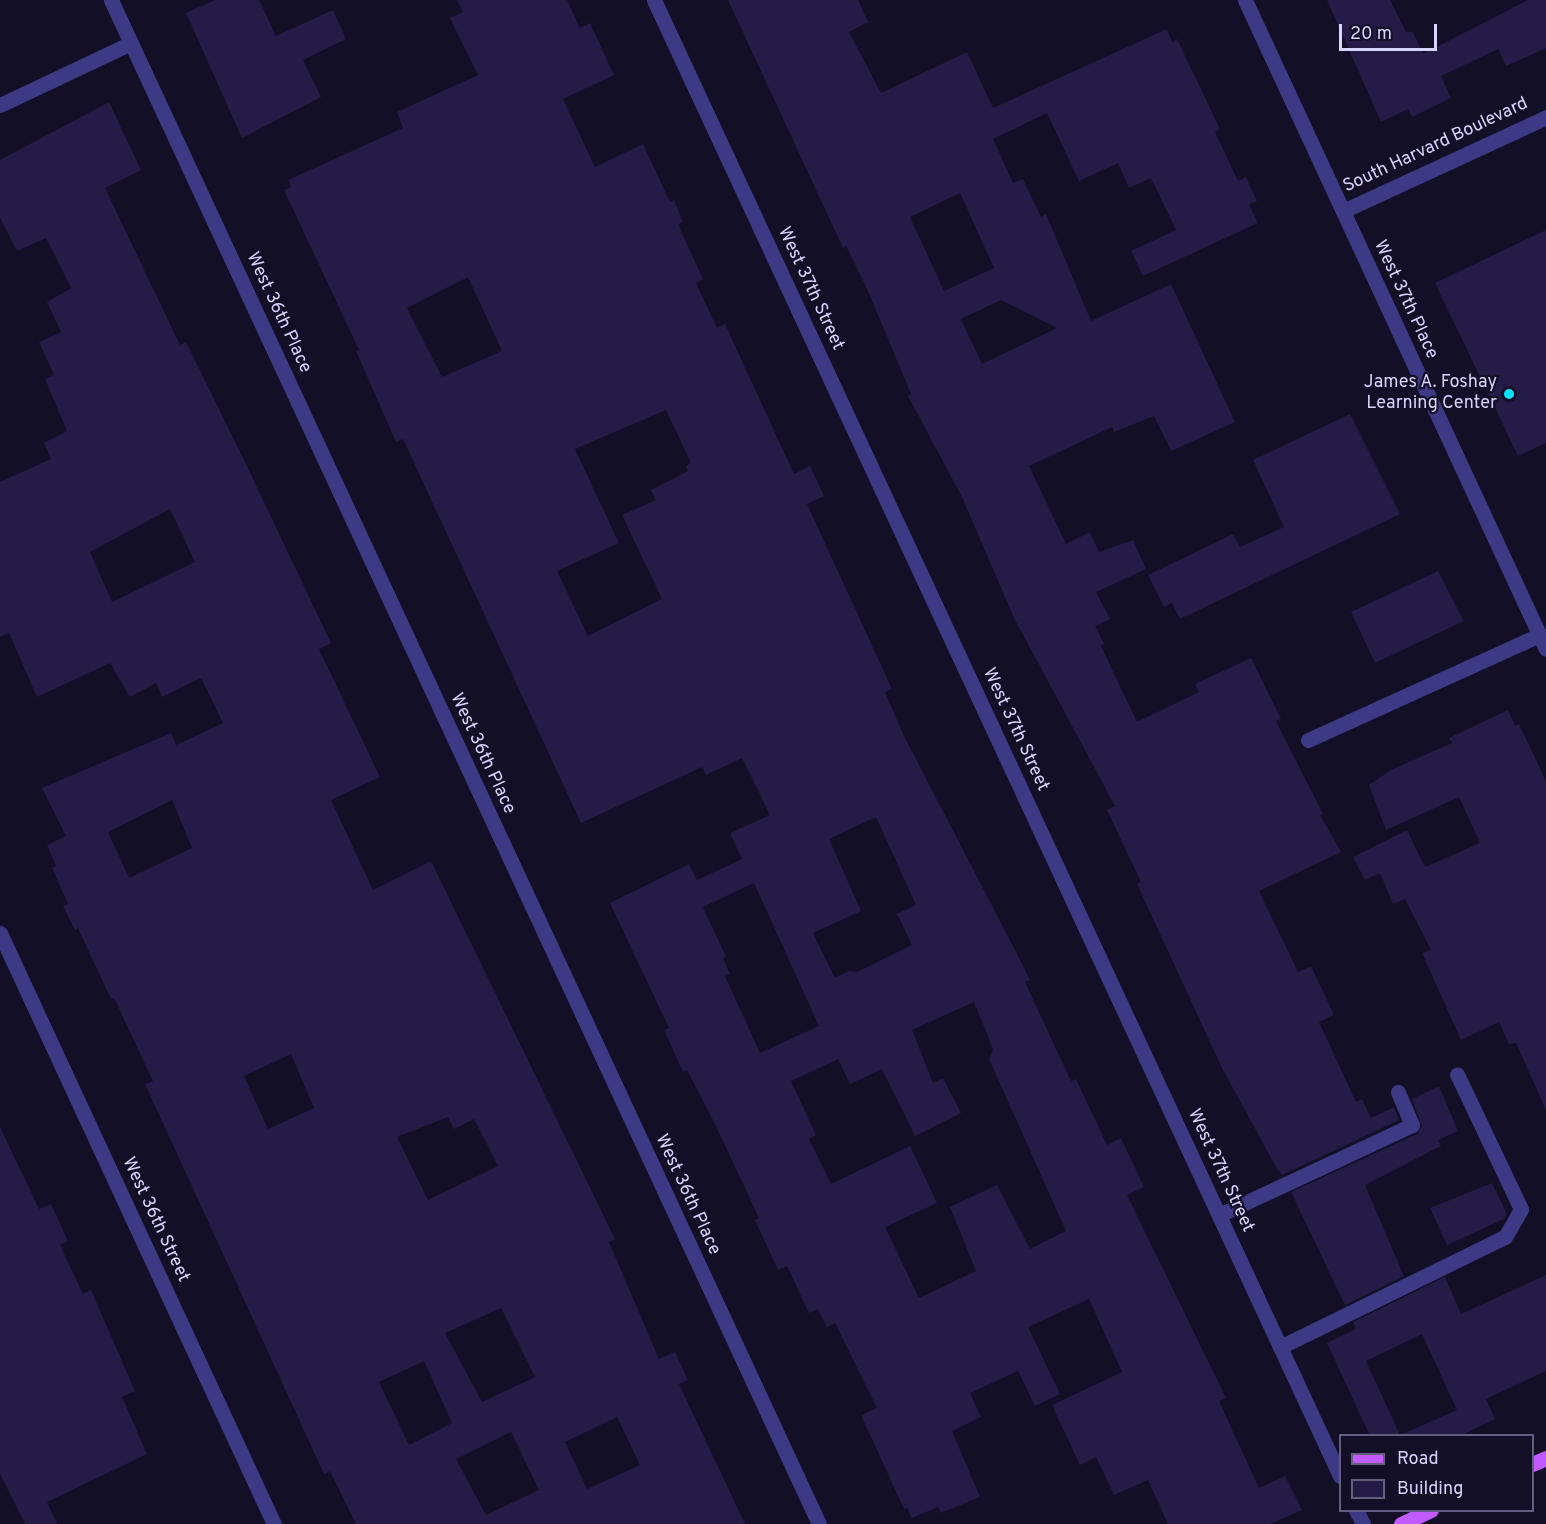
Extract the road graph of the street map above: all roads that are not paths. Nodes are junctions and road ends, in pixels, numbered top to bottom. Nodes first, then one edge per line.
1 (111, 0) edge
2 (654, 0) edge
3 (1245, 0) edge
4 (131, 43) junction
5 (0, 105) edge
6 (1546, 117) edge
7 (1343, 212) junction
8 (1543, 642) edge
9 (1308, 740) dead end
10 (0, 933) edge
11 (1457, 1074) dead end
12 (1398, 1092) dead end
13 (1219, 1215) junction
14 (1280, 1347) junction
15 (1339, 1472) edge
16 (1427, 1512) edge
17 (274, 1524) edge
18 (819, 1524) edge
19 (1401, 1524) edge

1 - 4 street, West 36th Place
2 - 13 street, West 37th Street
3 - 7 street, West 37th Place
4 - 5 street
4 - 18 street, West 36th Place
6 - 7 street, South Harvard Boulevard
7 - 8 street, West 37th Place
8 - 9 street
10 - 17 street, West 36th Street
11 - 14 street
12 - 13 street
13 - 14 street, West 37th Street
14 - 15 street, West 37th Street
16 - 19 main road

